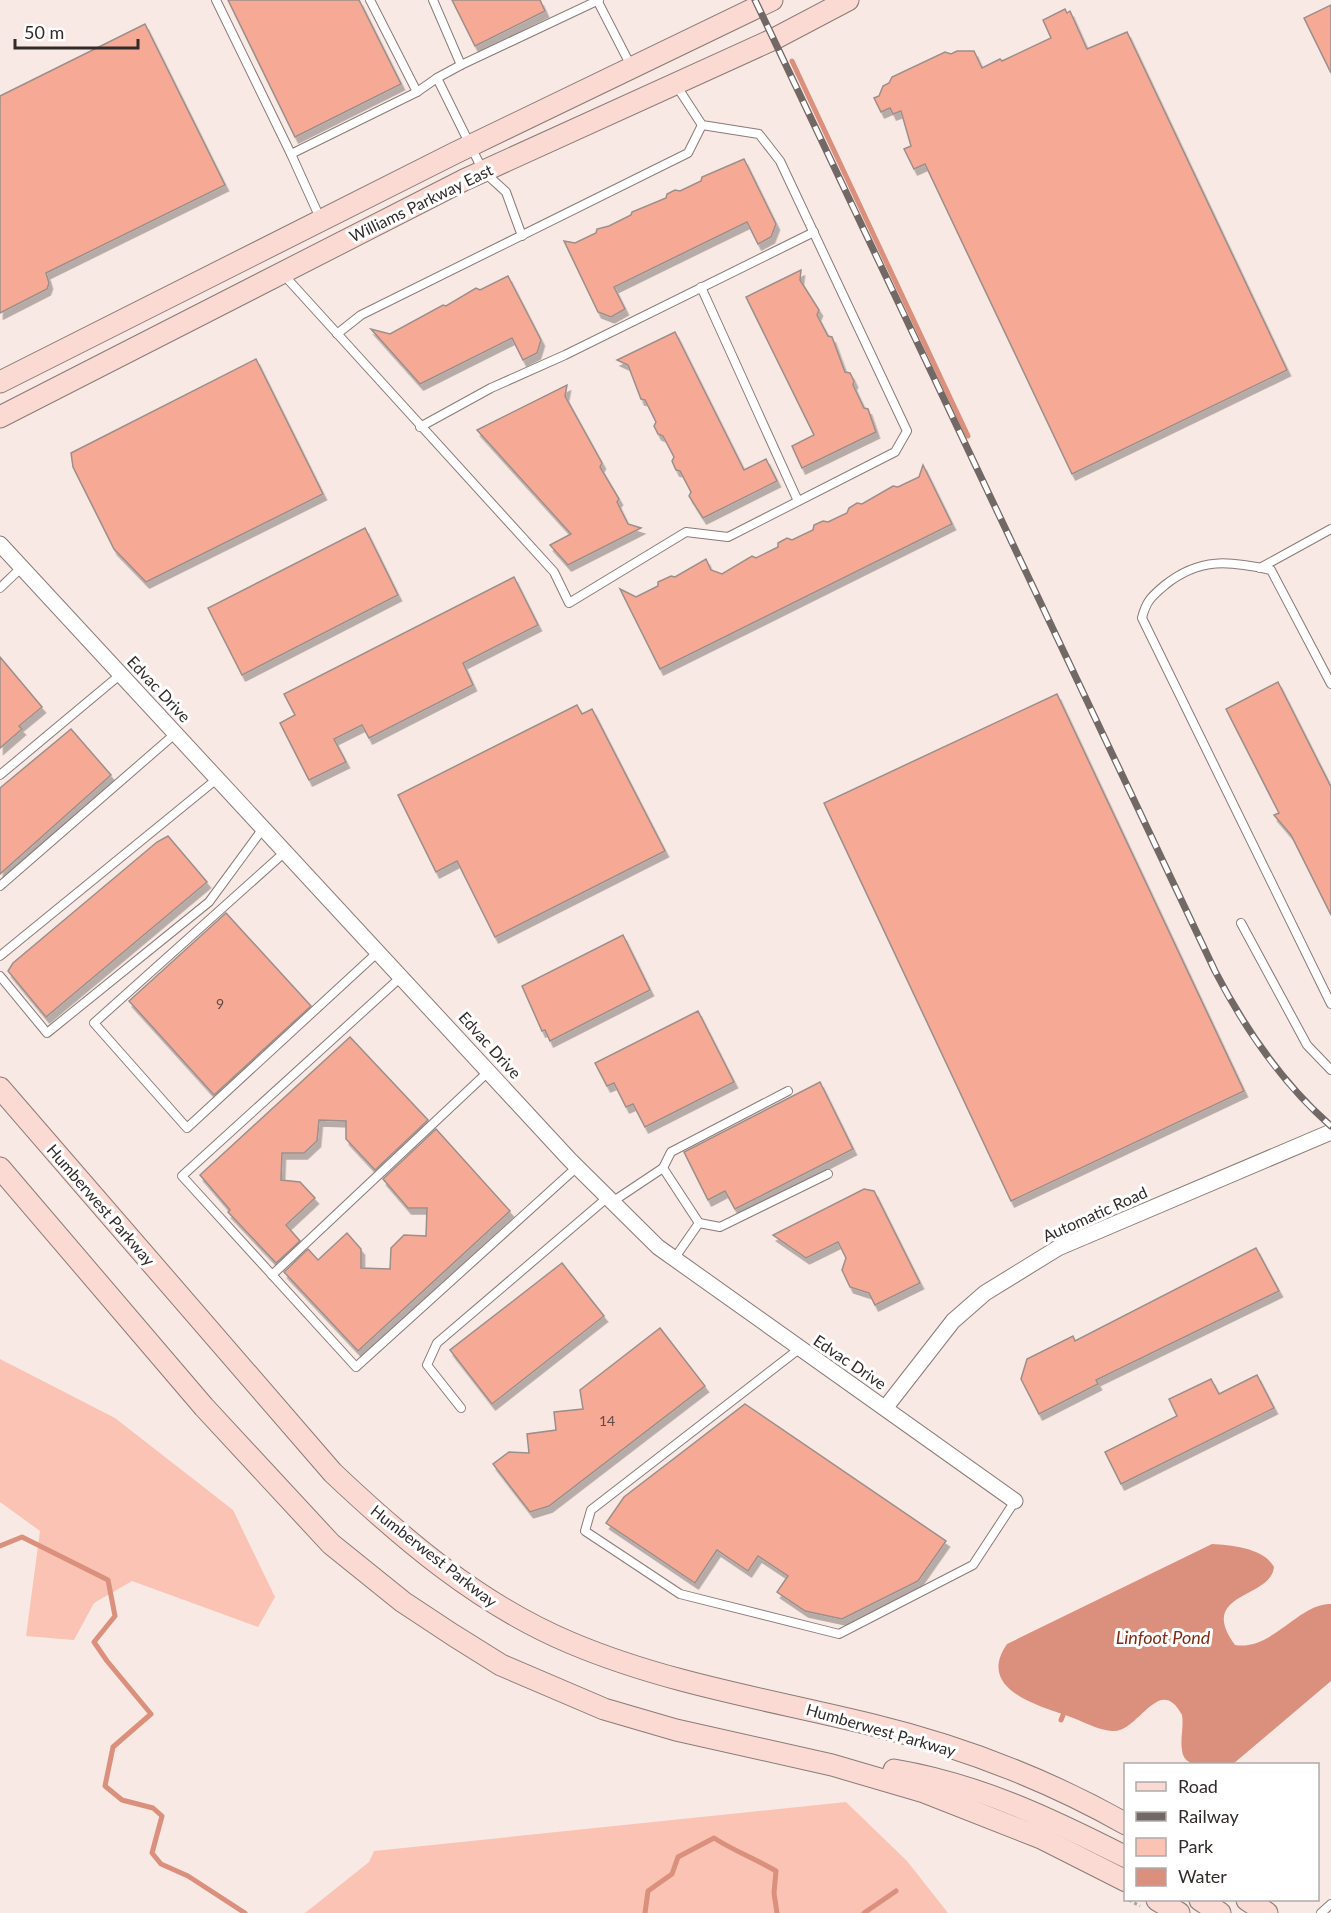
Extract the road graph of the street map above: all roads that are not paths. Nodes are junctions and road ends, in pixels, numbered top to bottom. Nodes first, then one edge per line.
1 (216, 0) edge
2 (370, 0) edge
3 (433, 0) edge
4 (598, 0) edge
5 (772, 0) edge
6 (848, 0) edge
7 (461, 65) junction
8 (632, 68) junction
9 (437, 78) junction
10 (675, 84) junction
11 (417, 92) junction
12 (702, 125) junction
13 (471, 145) junction
14 (291, 154) junction
15 (483, 171) junction
16 (321, 220) junction
17 (814, 232) junction
18 (522, 236) junction
19 (282, 273) junction
20 (701, 287) junction
21 (337, 334) junction
22 (0, 382) edge
23 (0, 417) edge
24 (420, 427) junction
25 (798, 501) junction
26 (1331, 529) edge
27 (0, 544) edge
28 (22, 567) junction
29 (1260, 568) junction
30 (0, 588) edge
31 (121, 674) junction
32 (1331, 684) edge
33 (176, 733) junction
34 (0, 775) edge
35 (218, 778) junction
36 (264, 827) junction
37 (286, 851) junction
38 (0, 886) edge
39 (1241, 923) dead end
40 (379, 951) junction
41 (0, 956) edge
42 (0, 976) edge
43 (403, 976) junction
44 (1328, 991) edge
45 (1331, 1004) edge
46 (1331, 1070) edge
47 (489, 1071) junction
48 (0, 1088) edge
49 (788, 1091) dead end
50 (1331, 1132) edge
51 (577, 1167) junction
52 (0, 1168) edge
53 (663, 1168) junction
54 (828, 1174) dead end
55 (610, 1199) junction
56 (699, 1223) junction
57 (674, 1259) junction
58 (272, 1275) junction
59 (799, 1349) junction
60 (886, 1407) junction
61 (461, 1408) dead end
62 (1015, 1501) joint
63 (752, 1746) junction
64 (1124, 1824) edge
65 (1124, 1856) edge
66 (1124, 1880) edge
67 (1160, 1901) edge
68 (1203, 1901) edge
69 (1250, 1901) edge
70 (1331, 1904) edge
71 (1179, 1913) edge
72 (1220, 1913) edge
73 (1266, 1913) edge
74 (1321, 1913) edge

1 - 14 lane
2 - 11 lane
3 - 7 lane
4 - 7 lane
4 - 8 lane
5 - 8 main road, Williams Parkway East
6 - 10 main road, Williams Parkway East
7 - 9 lane
8 - 13 main road, Williams Parkway East
9 - 11 lane
9 - 13 lane
10 - 12 lane
10 - 15 main road, Williams Parkway East
11 - 14 lane
12 - 17 lane
12 - 18 lane
13 - 15 lane
13 - 16 main road, Williams Parkway East
14 - 16 lane
15 - 18 lane
15 - 19 main road, Williams Parkway East
16 - 22 main road, Williams Parkway East
17 - 20 lane
17 - 25 lane
18 - 21 lane
19 - 21 lane
19 - 23 main road, Williams Parkway East
20 - 24 lane
20 - 25 lane
21 - 24 lane
24 - 25 lane
26 - 29 lane
27 - 28 street, Edvac Drive
28 - 30 lane
28 - 31 street, Edvac Drive
29 - 32 lane
29 - 44 lane
31 - 33 street, Edvac Drive
31 - 34 lane
33 - 35 street, Edvac Drive
33 - 38 lane
35 - 36 street, Edvac Drive
35 - 41 lane
36 - 37 street, Edvac Drive
36 - 42 lane
37 - 40 street, Edvac Drive
37 - 40 lane
39 - 46 lane
40 - 43 street, Edvac Drive
43 - 47 street, Edvac Drive
43 - 58 lane
44 - 45 lane
47 - 51 street, Edvac Drive
47 - 58 lane
48 - 64 main road, Humberwest Parkway
49 - 53 lane
50 - 60 street, Automatic Road
51 - 55 street, Edvac Drive
51 - 58 lane
52 - 63 main road
53 - 55 lane
53 - 56 lane
54 - 56 lane
55 - 57 street, Edvac Drive
55 - 61 lane
56 - 57 lane
57 - 59 street, Edvac Drive
59 - 60 street, Edvac Drive
59 - 62 lane
60 - 62 street, Edvac Drive
63 - 65 main road
63 - 66 main road
67 - 71 main road
68 - 72 main road
69 - 73 main road
70 - 74 lane

